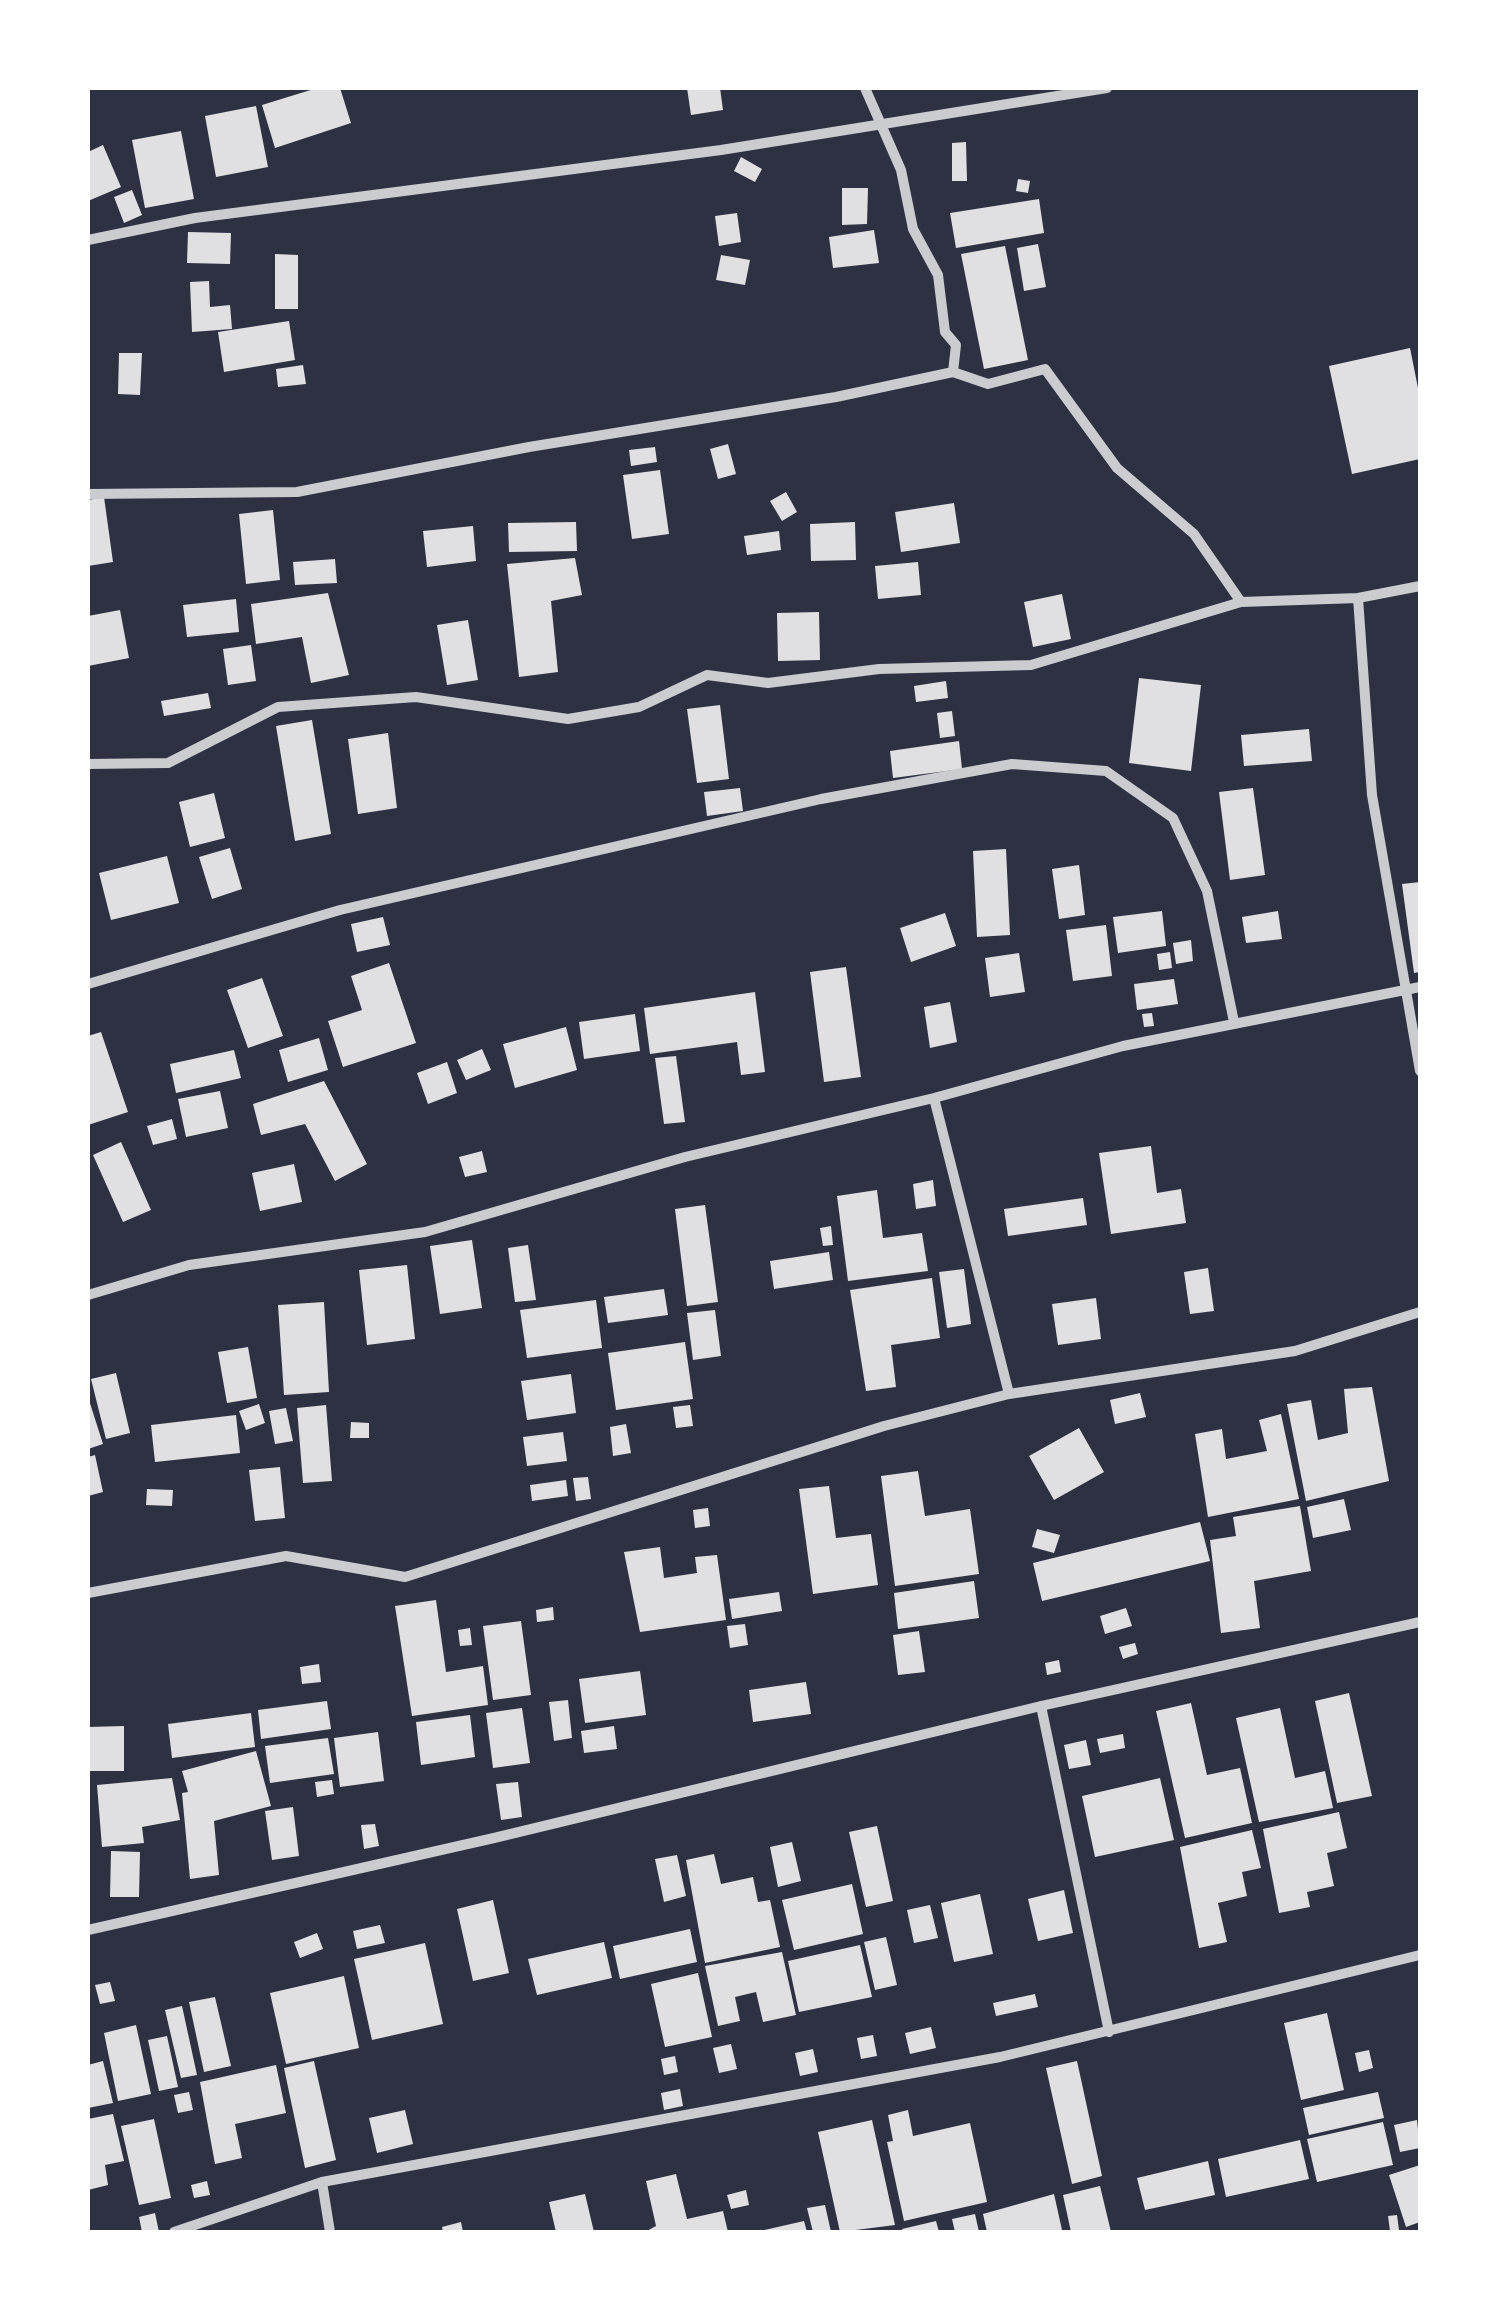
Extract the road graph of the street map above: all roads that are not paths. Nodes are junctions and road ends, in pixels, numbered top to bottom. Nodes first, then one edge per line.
1 (865, 88) edge
2 (1107, 88) edge
3 (877, 123) junction
4 (88, 240) edge
5 (953, 372) junction
6 (88, 494) edge
7 (1420, 586) edge
8 (1358, 598) junction
9 (1241, 602) junction
10 (88, 764) edge
11 (88, 984) edge
12 (1414, 988) edge
13 (1234, 1022) junction
14 (1420, 1071) edge
15 (934, 1098) junction
16 (88, 1294) edge
17 (1420, 1312) edge
18 (1009, 1394) junction
19 (88, 1593) edge
20 (1420, 1622) edge
21 (1041, 1706) junction
22 (88, 1930) edge
23 (1420, 1955) edge
24 (1110, 2032) junction
25 (322, 2182) junction
26 (174, 2232) edge
27 (330, 2232) edge

1 - 3 street
2 - 3 street
3 - 4 street
3 - 5 street
5 - 6 street
5 - 9 street
7 - 8 street
8 - 9 street
8 - 12 street
9 - 10 street
11 - 13 street
12 - 13 street
12 - 14 street
13 - 15 street
15 - 16 street
15 - 18 street
17 - 18 street
18 - 19 street
20 - 21 street
21 - 22 street
21 - 24 street
23 - 24 street
24 - 25 street
25 - 26 street
25 - 27 street

